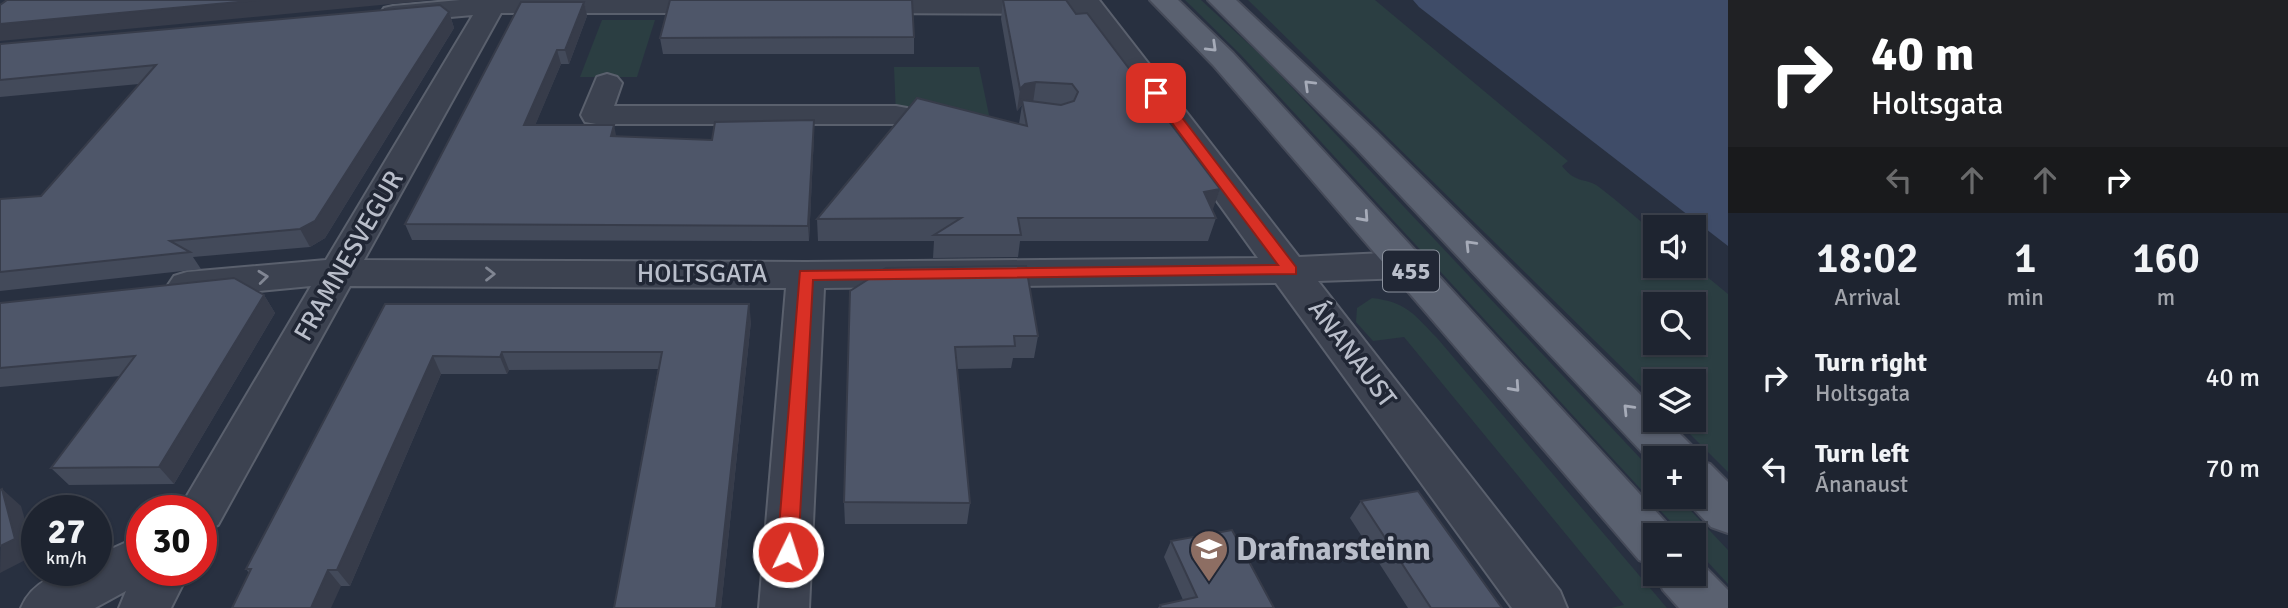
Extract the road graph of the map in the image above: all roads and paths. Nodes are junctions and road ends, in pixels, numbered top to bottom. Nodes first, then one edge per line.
1 (1163, 0) edge
2 (1221, 0) edge
3 (493, 3) edge
4 (1087, 3) edge
5 (739, 5) edge
6 (835, 5) edge
7 (369, 16) edge
8 (607, 83) dead end
9 (895, 115) dead end
10 (1406, 265) junction
11 (1290, 271) junction
12 (340, 273) junction
13 (806, 275) junction
14 (152, 289) edge
15 (1663, 446) edge
16 (1706, 490) edge
17 (210, 495) edge
18 (1728, 513) edge
19 (1643, 530) edge
20 (126, 566) edge
21 (157, 586) edge
22 (1692, 586) edge
23 (46, 608) edge
24 (144, 608) edge
25 (784, 608) edge
26 (1542, 608) edge
27 (1712, 608) edge

1 -> 10 main road, 455
15 -> 2 main road, 455
3 - 5 street
3 - 7 street
3 - 12 street, FRAMNESVEGUR
4 - 6 street
4 - 11 street, ÁNANAUST
8 - 9 street
10 - 11 street, HOLTSGATA
10 -> 19 main road, 455
11 - 13 street, HOLTSGATA
11 - 26 street, ÁNANAUST
12 -> 13 street, HOLTSGATA
14 -> 12 street, HOLTSGATA
12 - 17 street, FRAMNESVEGUR
13 - 25 street
16 - 18 main road
20 - 23 street
21 - 24 street
22 - 27 main road

